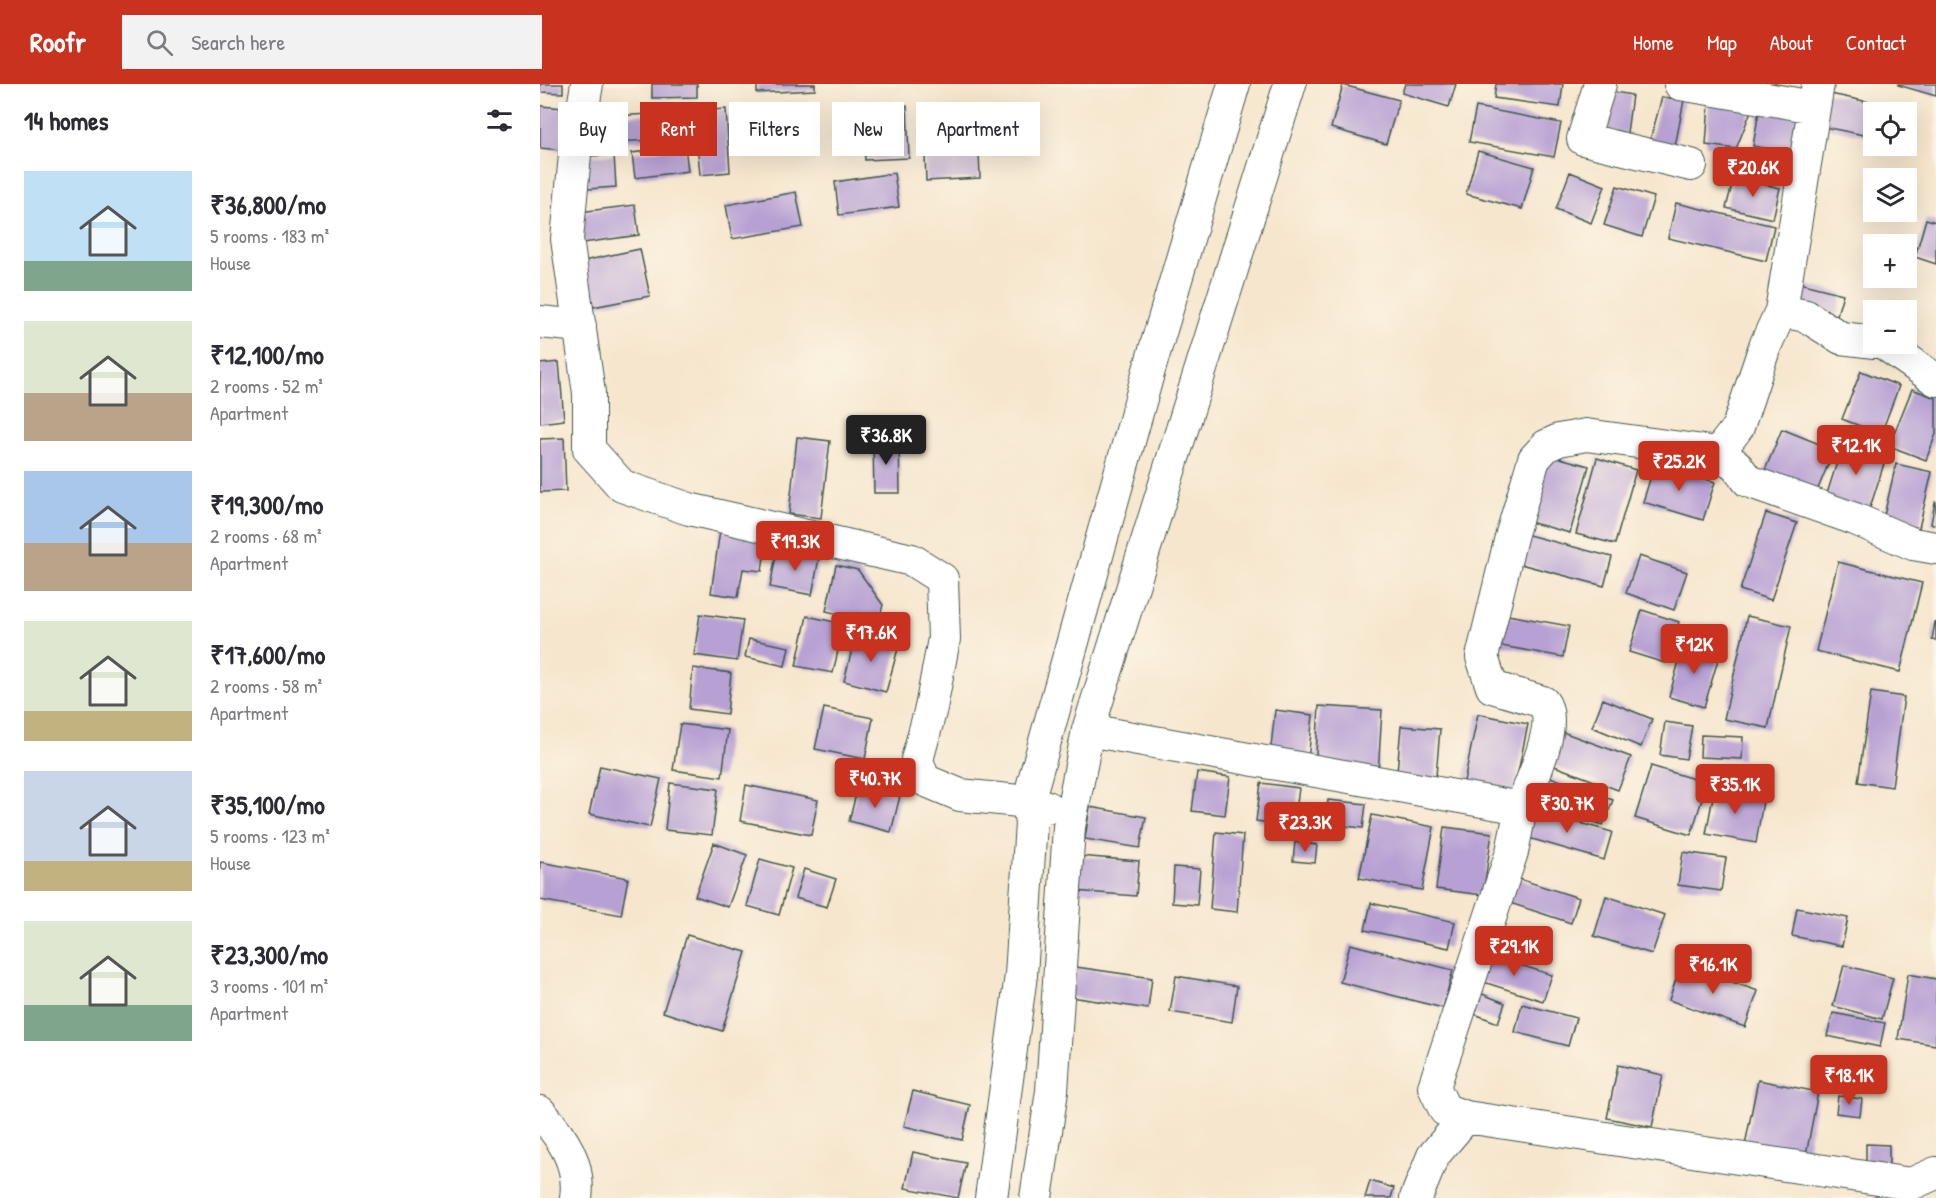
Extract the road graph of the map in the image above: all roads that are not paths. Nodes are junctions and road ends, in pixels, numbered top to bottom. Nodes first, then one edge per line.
1 (587, 84) edge
2 (1234, 84) edge
3 (1290, 84) edge
4 (1600, 84) edge
5 (1680, 84) edge
6 (1816, 96) edge
7 (1690, 165) dead end
8 (553, 236) edge
9 (1781, 311) junction
10 (540, 322) edge
11 (580, 327) junction
12 (1863, 341) edge
13 (1899, 354) edge
14 (1936, 380) edge
15 (1718, 453) junction
16 (1936, 548) edge
17 (1088, 730) junction
18 (1028, 802) junction
19 (1521, 808) junction
20 (1071, 813) junction
21 (540, 1112) edge
22 (1466, 1117) junction
23 (1930, 1183) edge
24 (1041, 1197) edge
25 (576, 1198) edge
26 (991, 1198) edge
27 (1416, 1198) edge

1 - 8 street
2 - 18 street
3 - 17 street
4 - 7 street
5 - 6 street
6 - 9 street
8 - 11 street
9 - 12 street
9 - 15 street
10 - 11 street
11 - 18 street
13 - 14 street
15 - 16 street
15 - 19 street
17 - 19 street
17 - 20 street
18 - 20 street
18 - 26 street
19 - 22 street
20 - 24 street
21 - 25 street
22 - 23 street
22 - 27 street

